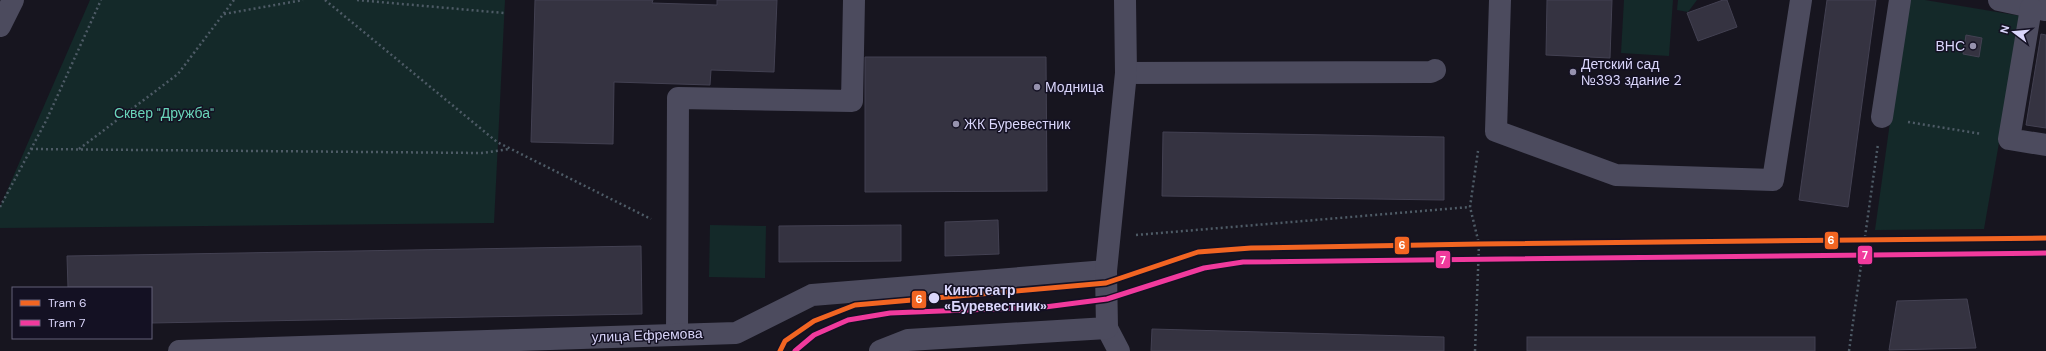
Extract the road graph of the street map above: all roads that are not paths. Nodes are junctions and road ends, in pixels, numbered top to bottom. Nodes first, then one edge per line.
1 (13, 0) edge
2 (854, 0) edge
3 (1125, 0) edge
4 (1500, 0) edge
5 (1801, 0) edge
6 (1900, 0) edge
7 (1998, 0) edge
8 (2039, 9) edge
9 (0, 26) edge
10 (1435, 70) dead end
11 (1126, 72) junction
12 (1882, 117) road end
13 (2046, 145) edge
14 (1106, 271) junction
15 (1107, 328) junction
16 (677, 334) junction
17 (179, 351) edge
18 (880, 351) edge
19 (1119, 351) edge

1 - 9 street
2 - 16 street
3 - 11 street
4 - 5 street
6 - 12 street
7 - 8 street
8 - 13 street
10 - 11 street
11 - 14 street
14 - 15 street
14 - 16 street, улица Ефремова
15 - 18 street
15 - 19 street
16 - 17 street, улица Ефремова

